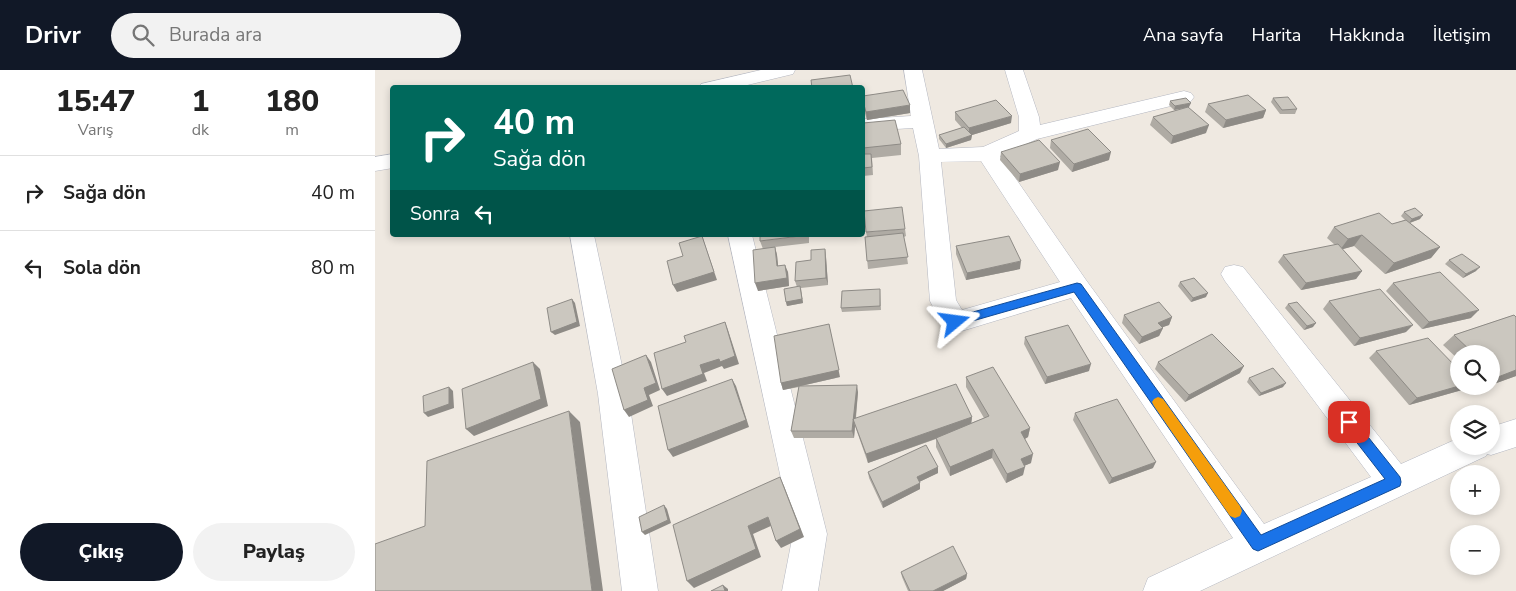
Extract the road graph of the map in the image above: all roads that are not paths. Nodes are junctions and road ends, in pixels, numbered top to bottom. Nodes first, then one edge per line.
1 (786, 70) edge
2 (913, 70) edge
3 (1014, 70) edge
4 (721, 85) edge
5 (1184, 97) edge
6 (922, 121) junction
7 (865, 125) edge
8 (1030, 134) junction
9 (987, 154) junction
10 (930, 156) junction
11 (390, 162) edge
12 (375, 164) edge
13 (582, 237) edge
14 (740, 237) edge
15 (1234, 274) dead end
16 (1077, 287) junction
17 (1501, 441) edge
18 (1395, 482) junction
19 (1258, 544) junction
20 (640, 591) edge
21 (800, 591) edge
22 (1161, 591) edge

1 - 4 street
2 - 6 street
3 - 8 street
5 - 8 street
6 - 7 street
6 - 10 street
8 - 9 street
9 - 10 street
9 - 16 street
10 - 16 street
11 - 12 street
13 - 20 street
14 - 21 street
15 - 18 street
16 - 19 street
17 - 18 street
18 - 19 street
19 - 22 street

